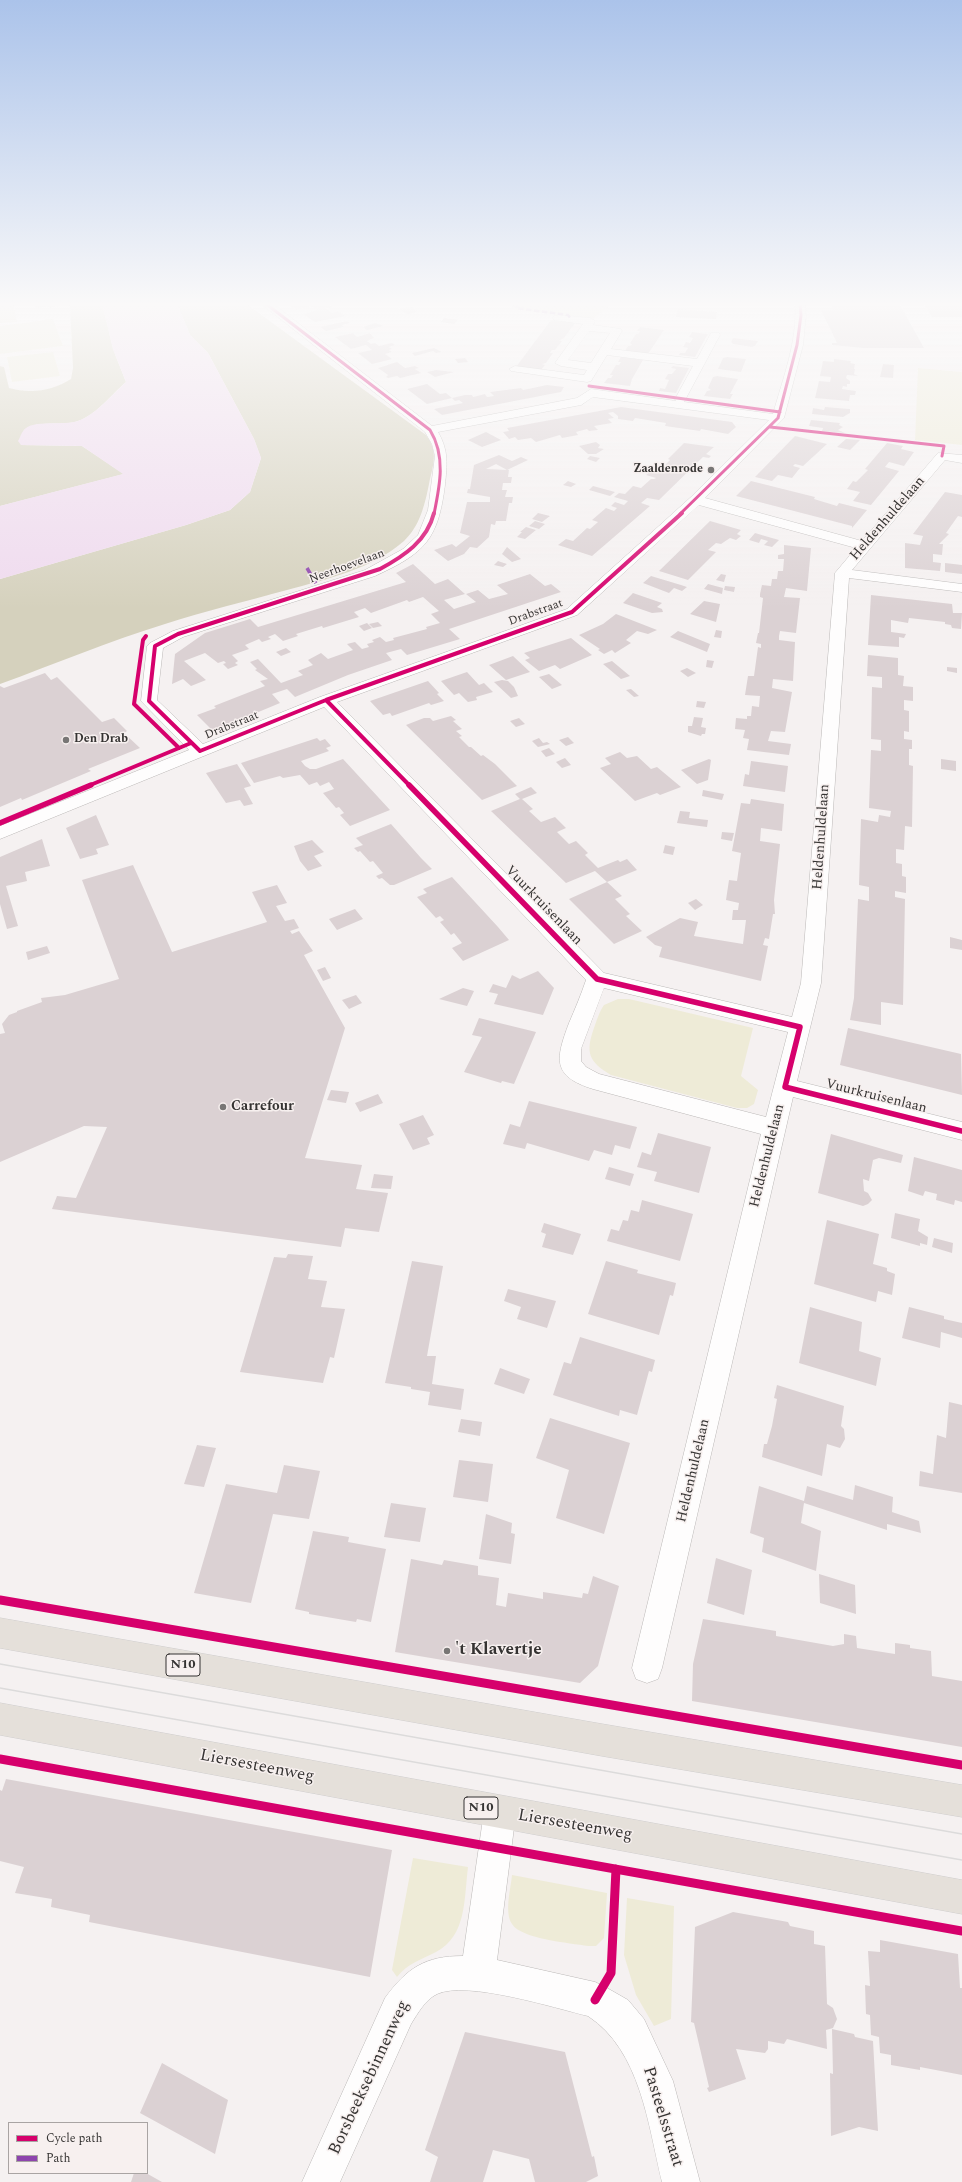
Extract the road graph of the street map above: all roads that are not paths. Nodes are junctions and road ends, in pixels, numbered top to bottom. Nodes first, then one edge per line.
1 (397, 405) edge
2 (561, 405) edge
3 (679, 405) edge
4 (781, 405) edge
5 (778, 418) junction
6 (430, 430) junction
7 (962, 459) edge
8 (696, 500) junction
9 (864, 546) junction
10 (842, 573) junction
11 (962, 588) edge
12 (326, 700) junction
13 (200, 751) junction
14 (0, 833) edge
15 (597, 979) junction
16 (800, 1028) junction
17 (785, 1087) junction
18 (774, 1128) junction
19 (962, 1131) edge
20 (0, 1632) edge
21 (647, 1668) dead end
22 (0, 1719) edge
23 (962, 1800) edge
24 (500, 1812) junction
25 (962, 1897) edge
26 (478, 1973) junction
27 (322, 2182) edge
28 (681, 2182) edge

1 - 6 street, Neerhoevelaan
2 - 6 street
3 - 5 street
4 - 5 street
5 - 8 street, Drabstraat
6 - 13 street, Neerhoevelaan
7 - 9 street, Heldenhuldelaan
8 - 9 street
8 - 12 street, Drabstraat
9 - 10 street, Heldenhuldelaan
10 - 11 street
10 - 16 street, Heldenhuldelaan
12 - 13 street, Drabstraat
12 - 15 street, Vuurkruisenlaan
13 - 14 street, Drabstraat
15 - 16 street
15 - 18 street
16 - 17 street, Heldenhuldelaan
17 - 18 street, Heldenhuldelaan
17 - 19 street, Vuurkruisenlaan
18 - 21 street, Heldenhuldelaan
20 - 23 main road, N10
22 - 24 main road, Liersesteenweg / N10
24 - 25 main road, Liersesteenweg / N10
24 - 26 street
26 - 27 street, Borsbeeksebinnenweg
26 - 28 street, Pasteelsstraat

